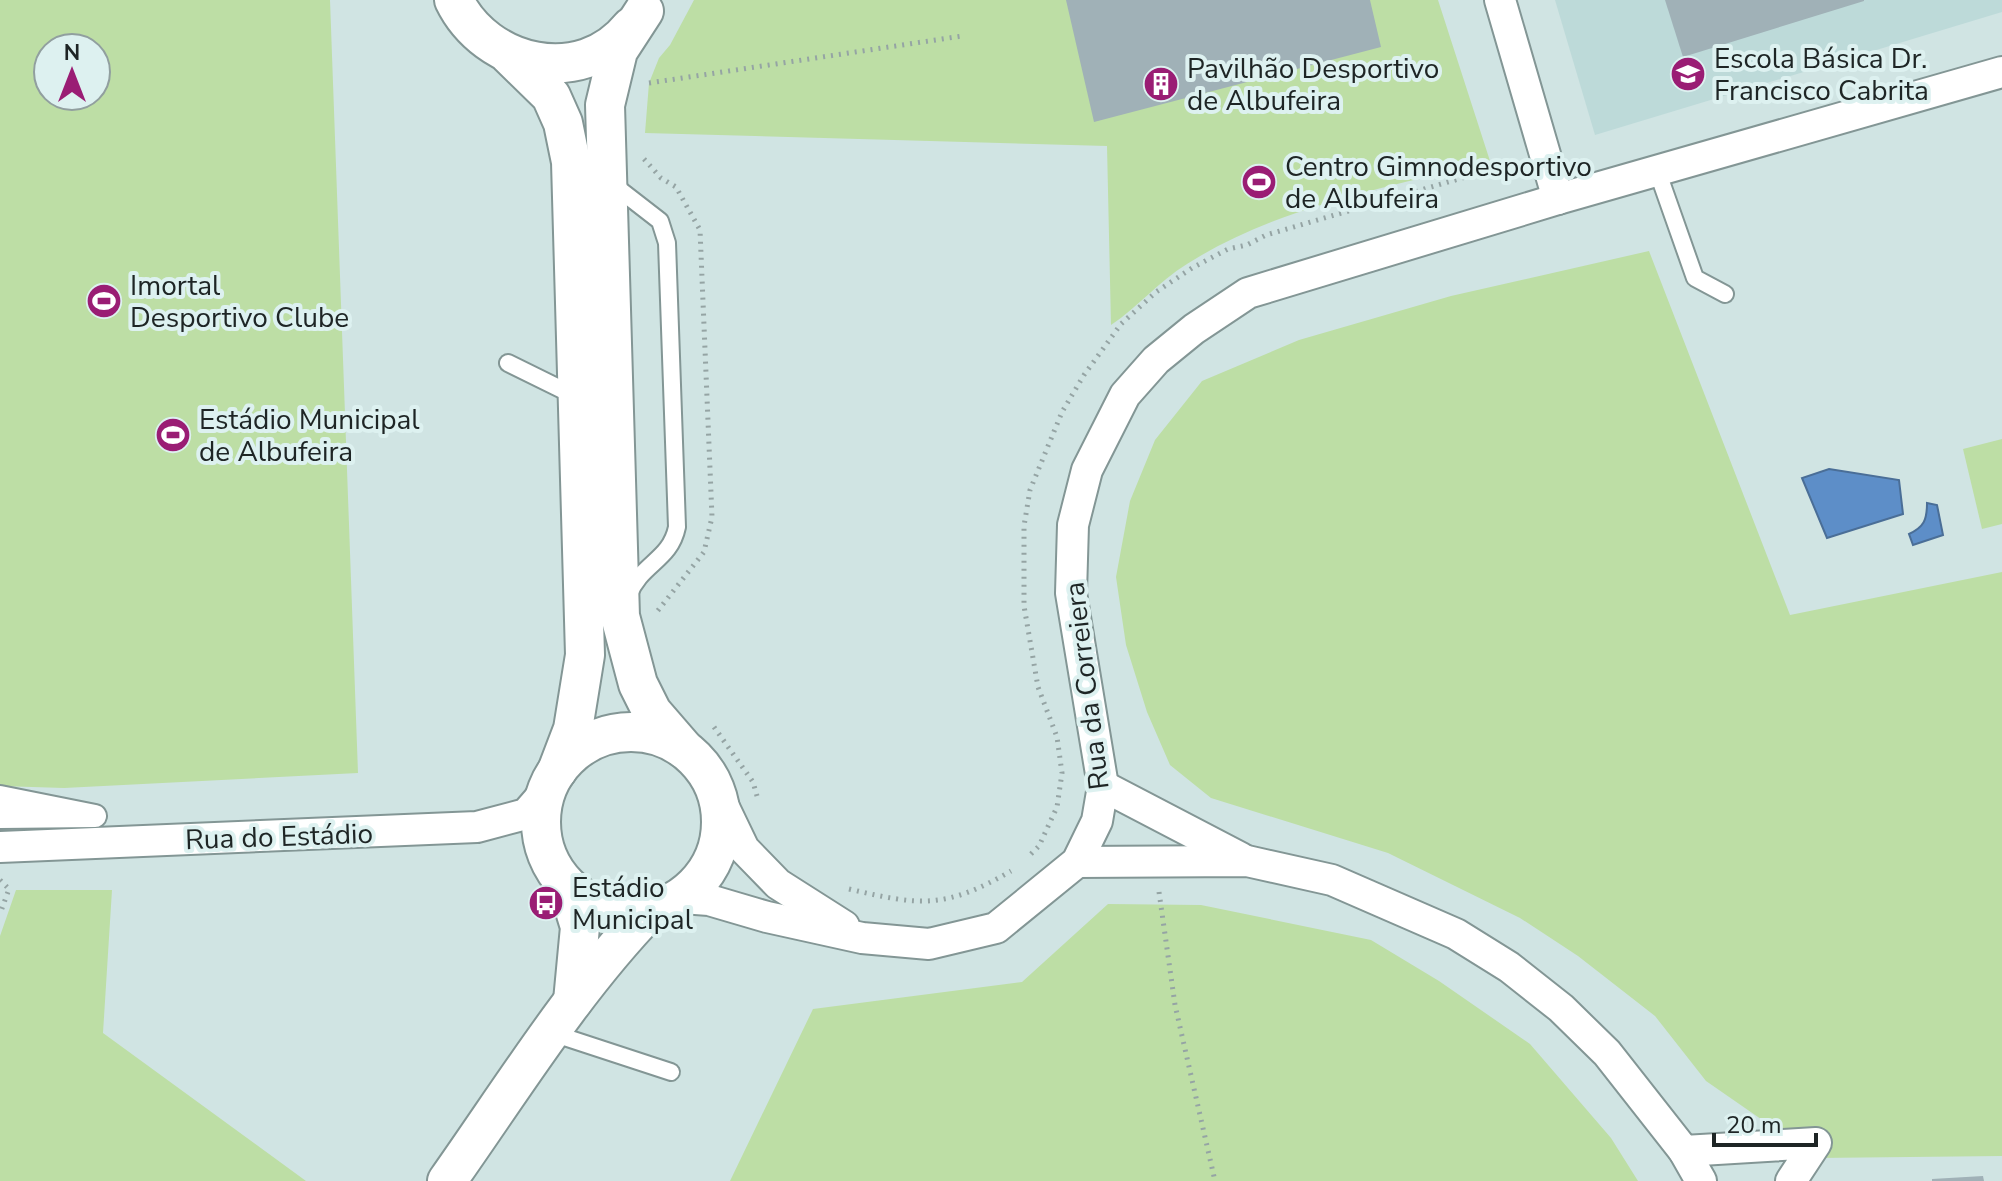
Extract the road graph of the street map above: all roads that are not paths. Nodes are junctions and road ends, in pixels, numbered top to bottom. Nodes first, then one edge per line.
1 (454, 0) edge
2 (1500, 0) edge
3 (646, 6) edge
4 (509, 55) junction
5 (1996, 74) edge
6 (625, 160) junction
7 (1658, 173) junction
8 (1558, 199) junction
9 (1725, 294) dead end
10 (508, 363) dead end
11 (578, 397) junction
12 (637, 616) junction
13 (696, 736) junction
14 (551, 781) junction
15 (1103, 786) junction
16 (0, 797) edge
17 (719, 797) junction
18 (0, 817) edge
19 (0, 847) edge
20 (1247, 861) junction
21 (1077, 862) junction
22 (568, 888) junction
23 (666, 904) junction
24 (862, 938) junction
25 (573, 1001) junction
26 (552, 1033) junction
27 (671, 1072) dead end
28 (1684, 1151) junction
29 (447, 1181) edge
30 (1701, 1181) edge
31 (1791, 1181) edge

1 - 4 street
2 - 8 street
3 - 4 street
3 - 6 street
4 - 11 street
5 - 7 street, Rua da Correiera
6 - 12 street
6 - 12 lane
7 - 8 street, Rua da Correiera
7 - 9 lane
8 - 15 street, Rua da Correiera
10 - 11 lane
11 - 14 street
12 - 13 street
13 - 14 street, Rua do Estádio
13 - 17 street, Rua do Estádio
14 - 19 street, Rua do Estádio
14 - 22 street, Rua do Estádio
15 - 20 street
15 - 21 street, Rua da Correiera
16 - 18 street
17 - 23 street, Rua do Estádio
17 - 24 street
20 - 21 street
20 - 28 street
21 - 24 street, Rua da Correiera
22 - 23 street, Rua do Estádio
22 - 25 street, Rua do Estádio
23 - 24 street, Rua da Correiera
23 - 25 street, Rua do Estádio
25 - 26 street, Rua do Estádio
26 - 27 lane
26 - 29 street, Rua do Estádio
28 - 30 street
28 - 31 street

